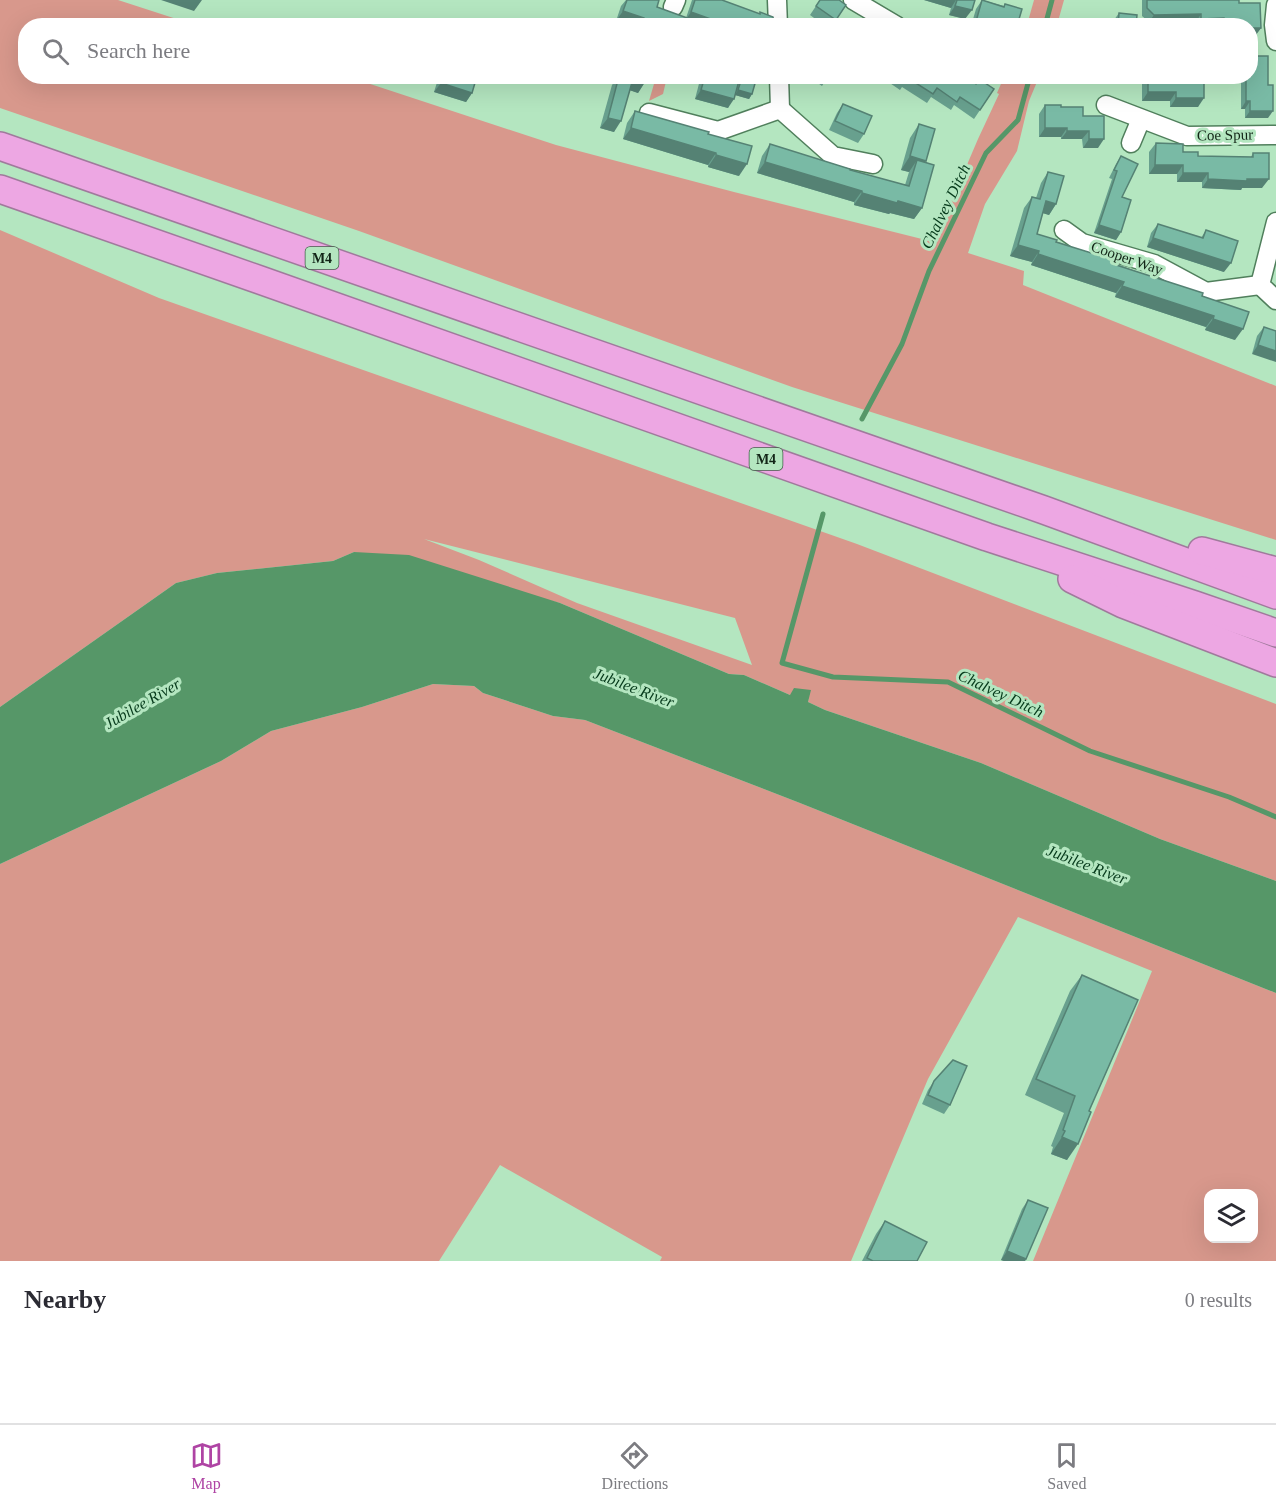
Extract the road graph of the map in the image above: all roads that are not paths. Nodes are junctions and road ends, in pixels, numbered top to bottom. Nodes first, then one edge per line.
1 (777, 0) edge
2 (853, 0) edge
3 (1276, 5) edge
4 (778, 18) edge
5 (883, 18) edge
6 (1276, 41) edge
7 (779, 84) edge
8 (1106, 105) dead end
9 (780, 109) junction
10 (649, 114) edge
11 (1141, 118) junction
12 (1276, 135) edge
13 (1131, 143) dead end
14 (0, 146) edge
15 (873, 164) dead end
16 (0, 189) edge
17 (1276, 222) edge
18 (1064, 230) dead end
19 (1260, 285) junction
20 (1276, 300) edge
21 (1044, 510) junction
22 (987, 537) junction
23 (1276, 571) edge
24 (1276, 595) edge
25 (1276, 633) edge
26 (1276, 663) edge

1 - 4 street
2 - 5 street
3 - 6 street
7 - 9 street
8 - 11 street, Coe Spur
9 - 10 street
9 - 15 street
11 - 12 street, Coe Spur
11 - 13 street
14 - 21 highway, M4
16 - 22 highway, M4
17 - 19 street
18 - 19 street, Cooper Way
19 - 20 street
21 - 23 highway, M4
21 - 24 highway, M4
22 - 25 highway, M4
22 - 26 highway, M4

